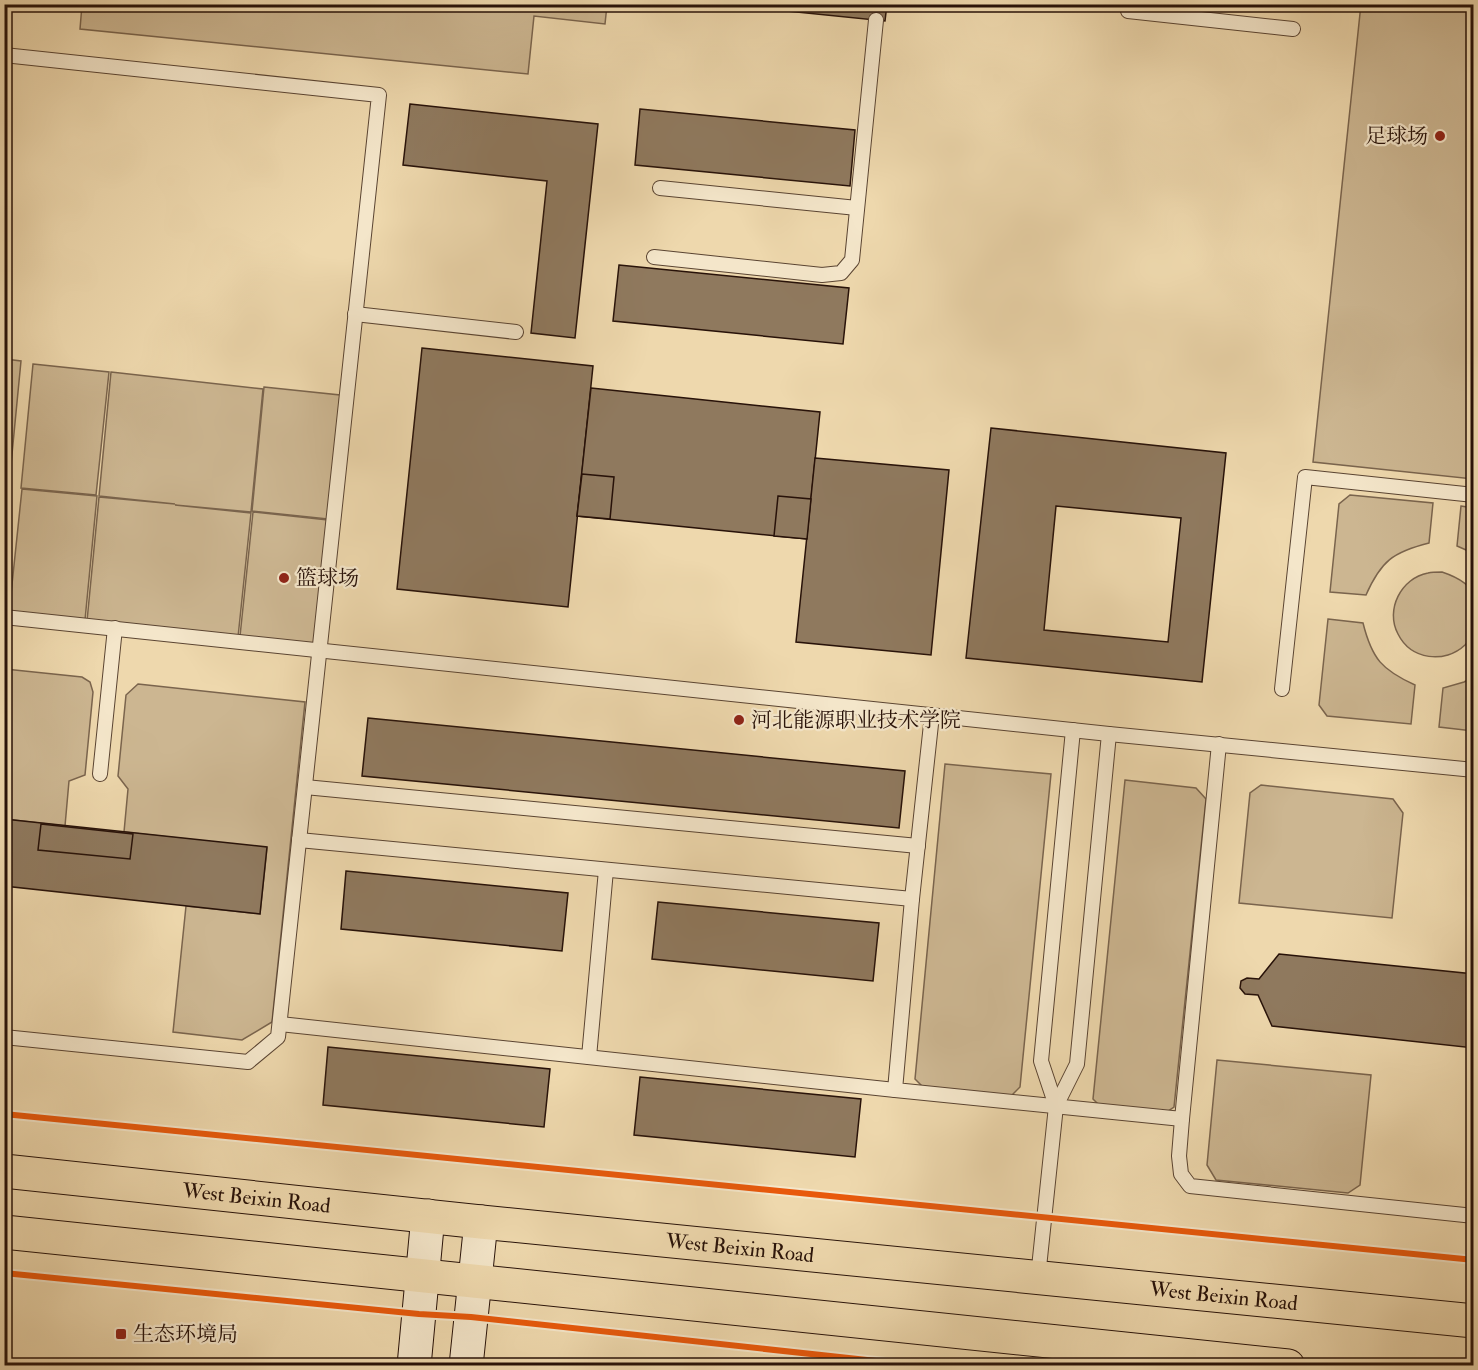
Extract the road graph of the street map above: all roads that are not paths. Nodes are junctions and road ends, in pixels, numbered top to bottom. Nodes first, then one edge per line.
1 (1129, 4) edge
2 (876, 20) dead end
3 (1293, 29) dead end
4 (4, 55) edge
5 (660, 188) dead end
6 (857, 208) junction
7 (654, 257) dead end
8 (355, 314) junction
9 (516, 332) dead end
10 (1473, 495) edge
11 (4, 617) edge
12 (115, 628) junction
13 (320, 650) junction
14 (1282, 689) dead end
15 (932, 715) junction
16 (1073, 730) junction
17 (1109, 734) junction
18 (1219, 744) junction
19 (1473, 770) edge
20 (100, 774) dead end
21 (305, 787) junction
22 (299, 840) junction
23 (918, 846) junction
24 (606, 870) junction
25 (912, 899) junction
26 (280, 1024) junction
27 (4, 1037) edge
28 (589, 1057) junction
29 (895, 1090) junction
30 (1056, 1106) junction
31 (1182, 1119) junction
32 (4, 1171) edge
33 (428, 1216) junction
34 (1473, 1216) edge
35 (481, 1222) junction
36 (4, 1232) edge
37 (423, 1276) junction
38 (1038, 1276) junction
39 (475, 1282) junction
40 (1473, 1321) edge
41 (414, 1365) edge
42 (466, 1365) edge
43 (1288, 1365) edge

1 - 3 lane
2 - 6 lane
4 - 8 lane
5 - 6 lane
6 - 7 lane
8 - 9 lane
8 - 13 lane
10 - 14 lane
11 - 12 lane
12 - 13 lane
12 - 20 lane
13 - 15 lane
13 - 21 lane
15 - 16 lane
15 - 23 lane
16 - 17 lane
16 - 30 lane
17 - 18 lane
17 - 30 lane
18 - 19 lane
18 - 31 lane
21 - 22 lane
21 - 23 lane
22 - 24 lane
22 - 26 lane
23 - 25 lane
24 - 25 lane
24 - 28 lane
25 - 29 lane
26 - 27 lane
26 - 28 lane
28 - 29 lane
29 - 30 lane
30 - 31 lane
30 - 38 lane
31 - 34 lane
32 - 33 main road, West Beixin Road
33 - 35 main road, West Beixin Road
33 - 37 main road
35 - 38 main road, West Beixin Road
35 - 39 main road
36 - 37 main road
37 - 39 main road
37 - 41 main road
38 - 40 main road, West Beixin Road
39 - 42 main road
39 - 43 main road

